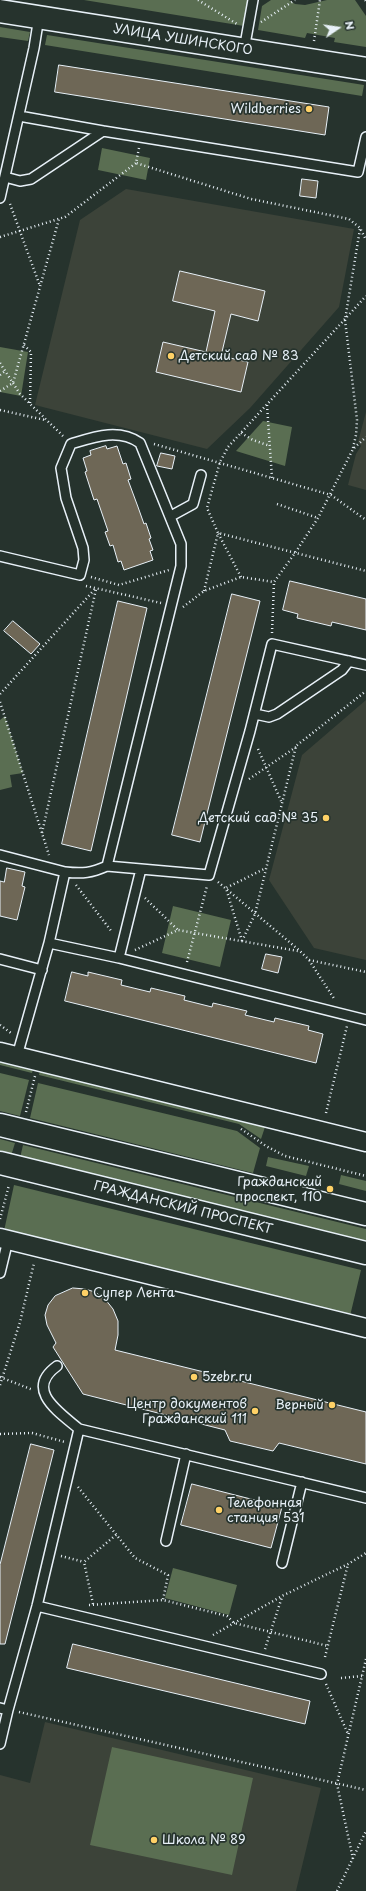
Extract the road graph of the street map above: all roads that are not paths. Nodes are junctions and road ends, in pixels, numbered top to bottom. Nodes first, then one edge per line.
1 (253, 0) edge
2 (0, 11) edge
3 (39, 17) junction
4 (246, 40) junction
5 (366, 69) edge
6 (19, 116) junction
7 (103, 132) junction
8 (366, 137) edge
9 (4, 181) junction
10 (0, 198) edge
11 (201, 475) dead end
12 (171, 516) junction
13 (0, 556) edge
14 (349, 662) junction
15 (366, 665) edge
16 (255, 714) junction
17 (0, 855) edge
18 (107, 866) junction
19 (141, 869) junction
20 (65, 872) junction
21 (49, 943) junction
22 (119, 958) junction
23 (0, 959) edge
24 (42, 970) junction
25 (366, 1020) edge
26 (0, 1052) edge
27 (17, 1056) junction
28 (0, 1125) edge
29 (366, 1142) edge
30 (0, 1163) edge
31 (366, 1214) edge
32 (4, 1239) edge
33 (366, 1253) edge
34 (0, 1273) edge
35 (366, 1328) edge
36 (57, 1366) dead end
37 (79, 1429) junction
38 (186, 1454) junction
39 (302, 1482) junction
40 (366, 1498) edge
41 (166, 1541) dead end
42 (282, 1563) dead end
43 (37, 1606) junction
44 (321, 1674) road end
45 (4, 1709) edge
46 (0, 1744) edge

1 - 4 lane
2 - 3 main road, УЛИЦА УШИНСКОГО
3 - 4 main road, УЛИЦА УШИНСКОГО
3 - 6 lane
4 - 5 main road, УЛИЦА УШИНСКОГО
6 - 7 lane
6 - 9 lane
7 - 8 lane
7 - 9 lane
9 - 10 lane
11 - 12 lane
12 - 13 lane
12 - 18 lane
14 - 15 lane
14 - 16 lane
14 - 16 lane
16 - 19 lane
17 - 20 lane
18 - 19 lane
18 - 20 lane
19 - 22 lane
20 - 21 lane
21 - 22 lane
21 - 24 lane
22 - 25 lane
23 - 24 lane
24 - 27 lane
26 - 27 street
27 - 29 street
28 - 31 main road
30 - 33 main road, ГРАЖДАНСКИЙ ПРОСПЕКТ
32 - 34 lane
32 - 35 street
36 - 37 lane
37 - 38 lane
37 - 43 lane
38 - 39 lane
38 - 41 lane
39 - 40 lane
39 - 42 lane
43 - 44 lane
43 - 45 lane
45 - 46 lane

